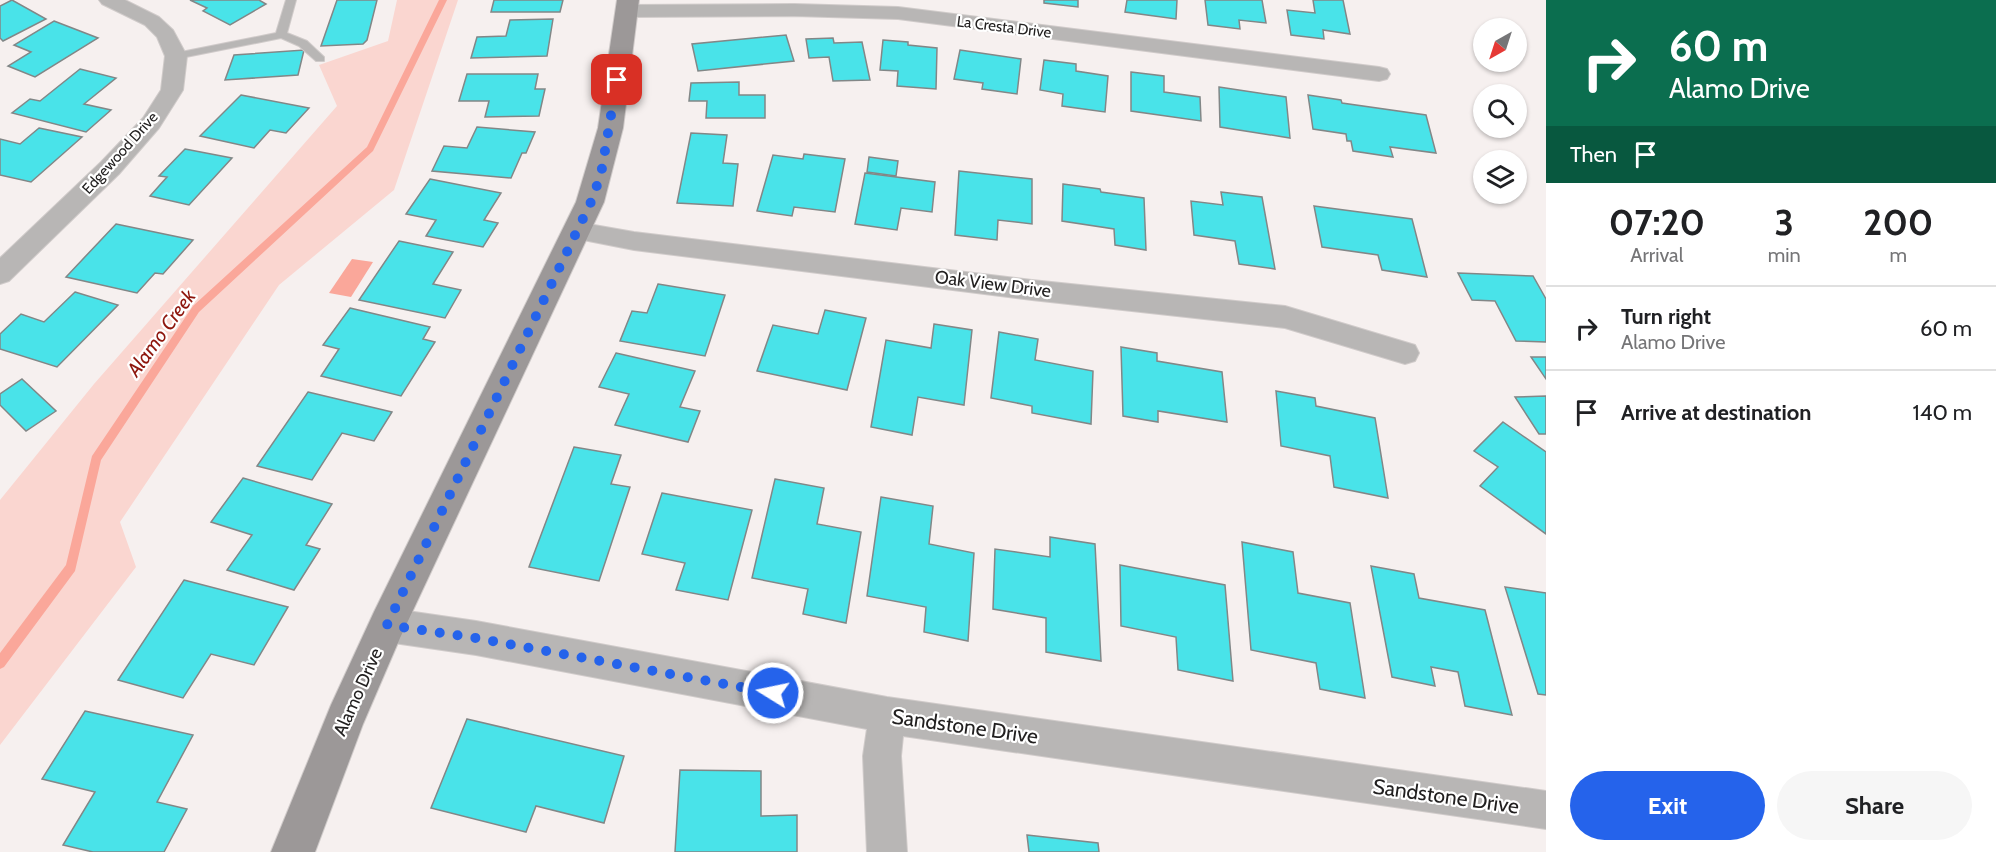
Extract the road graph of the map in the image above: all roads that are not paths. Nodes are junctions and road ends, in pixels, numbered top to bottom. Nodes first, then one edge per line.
1 (109, 0) edge
2 (291, 0) edge
3 (627, 5) edge
4 (281, 35) junction
5 (176, 56) junction
6 (320, 59) dead end
7 (1379, 74) dead end
8 (577, 231) junction
9 (12, 249) edge
10 (0, 274) edge
11 (1405, 353) dead end
12 (387, 625) junction
13 (887, 715) junction
14 (1546, 810) edge
15 (293, 852) edge
16 (887, 852) edge

1 - 5 street
2 - 4 lane
3 - 7 street, La Cresta Drive
3 - 8 main road, Alamo Drive
4 - 5 lane
4 - 6 lane
5 - 9 street, Edgewood Drive
8 - 11 street, Oak View Drive
8 - 12 main road, Alamo Drive
9 - 10 street, Edgewood Drive
12 - 13 street, Sandstone Drive
12 - 15 main road, Alamo Drive
13 - 14 street, Sandstone Drive
13 - 16 street

